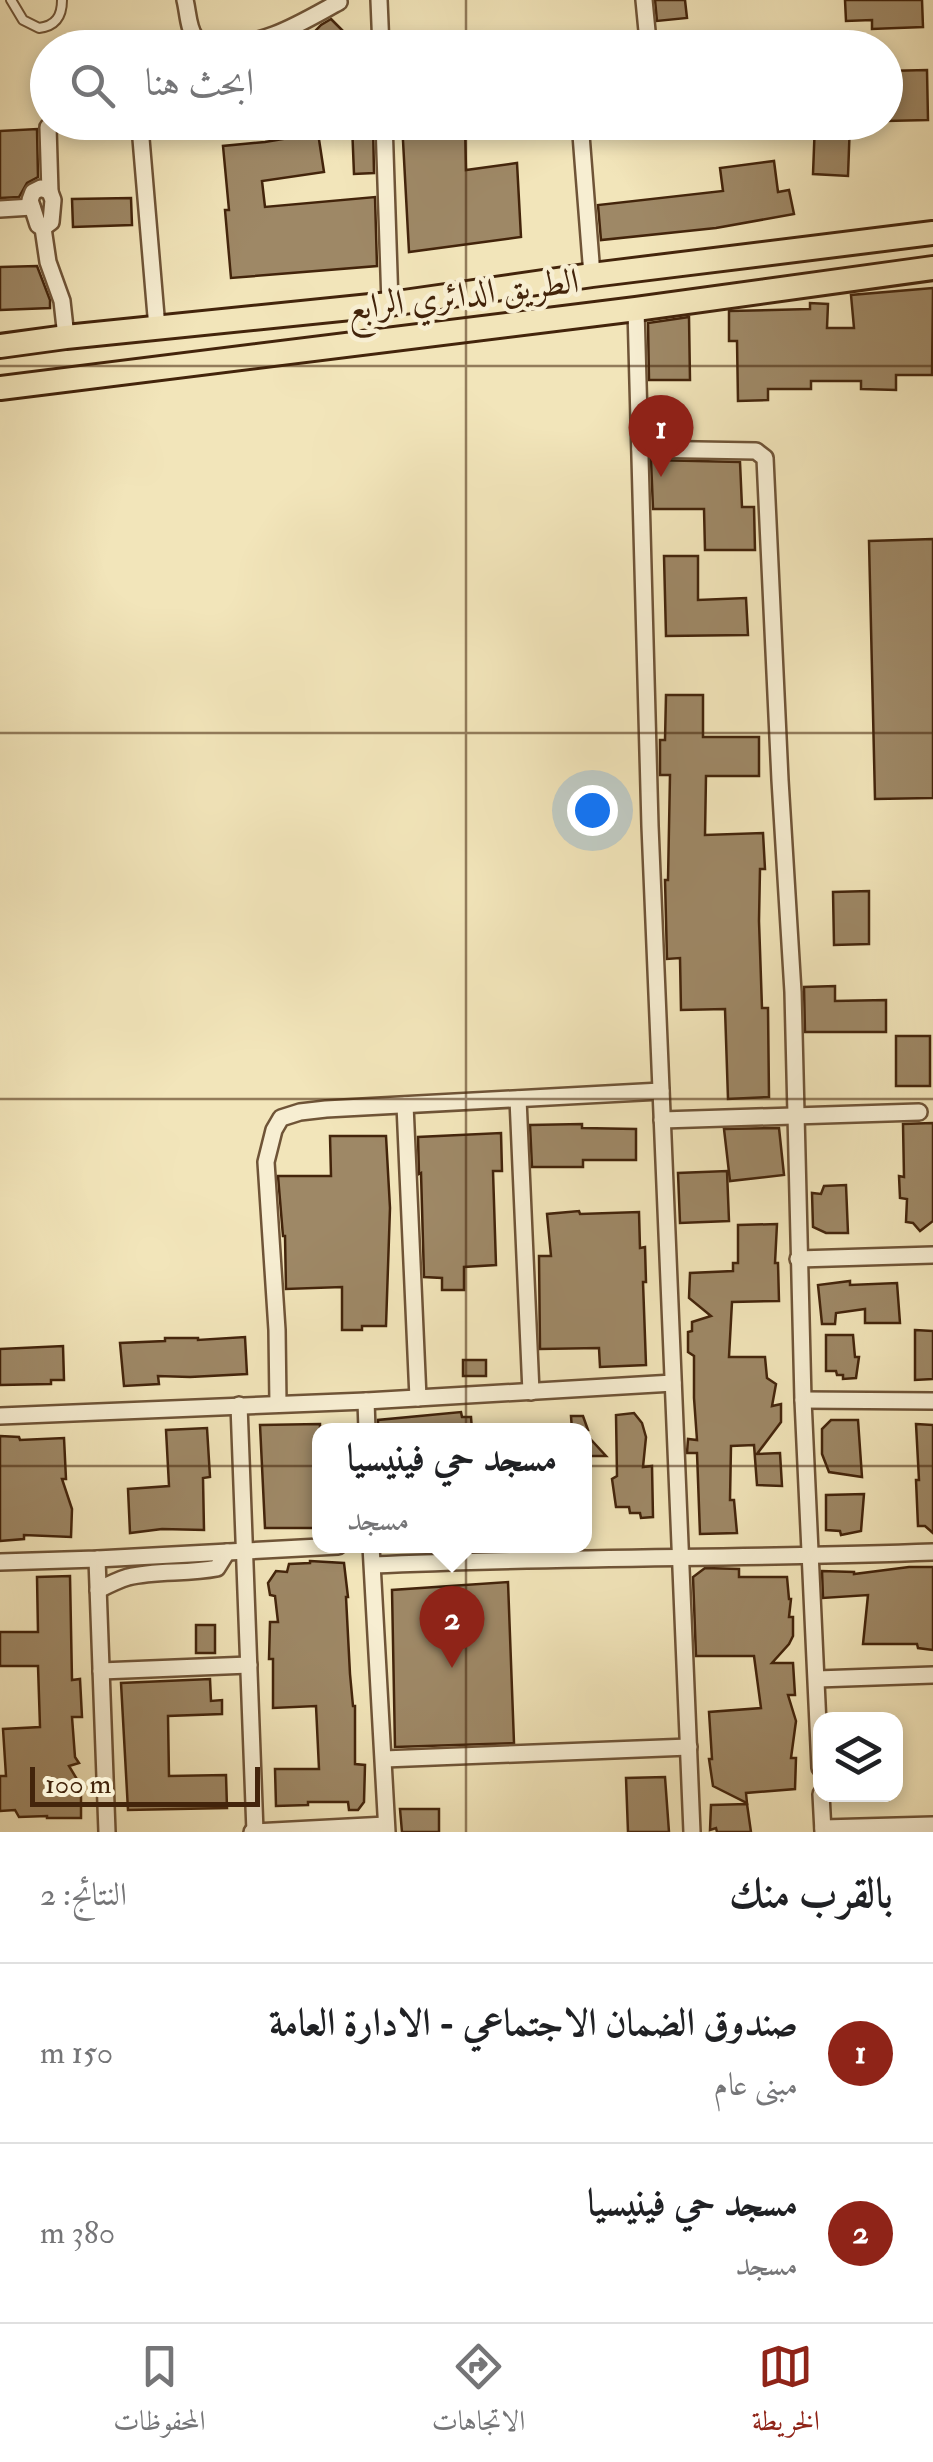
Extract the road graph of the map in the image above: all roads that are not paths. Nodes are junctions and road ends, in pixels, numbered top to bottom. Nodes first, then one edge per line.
1 (11, 0) edge
2 (62, 0) edge
3 (186, 0) edge
4 (380, 0) edge
5 (644, 0) edge
6 (339, 2) dead end
7 (193, 30) edge
8 (281, 30) edge
9 (381, 30) edge
10 (647, 30) dead end
11 (48, 140) edge
12 (141, 140) edge
13 (385, 140) edge
14 (581, 140) edge
15 (50, 192) junction
16 (32, 207) junction
17 (0, 209) edge
18 (44, 228) junction
19 (933, 233) edge
20 (933, 268) edge
21 (592, 275) junction
22 (390, 304) junction
23 (636, 309) junction
24 (157, 328) junction
25 (66, 337) junction
26 (0, 346) edge
27 (0, 388) edge
28 (640, 448) junction
29 (661, 1092) junction
30 (518, 1099) junction
31 (405, 1105) junction
32 (919, 1112) dead end
33 (796, 1114) junction
34 (662, 1120) junction
35 (933, 1255) edge
36 (798, 1259) junction
37 (673, 1384) junction
38 (531, 1392) junction
39 (418, 1398) junction
40 (803, 1400) junction
41 (933, 1401) edge
42 (366, 1402) junction
43 (278, 1404) junction
44 (239, 1405) junction
45 (0, 1416) edge
46 (367, 1423) edge
47 (312, 1547) edge
48 (245, 1551) junction
49 (227, 1552) junction
50 (933, 1552) edge
51 (372, 1553) edge
52 (678, 1556) junction
53 (811, 1557) junction
54 (97, 1560) junction
55 (0, 1562) edge
56 (373, 1564) junction
57 (98, 1590) junction
58 (249, 1665) junction
59 (101, 1671) junction
60 (933, 1675) edge
61 (817, 1679) junction
62 (818, 1712) edge
63 (689, 1747) junction
64 (384, 1759) junction
65 (822, 1802) edge
66 (933, 1824) edge
67 (387, 1829) edge
68 (823, 1830) edge
69 (107, 1832) edge
70 (253, 1832) edge
71 (692, 1832) edge

1 - 2 lane
3 - 7 street
4 - 9 street
5 - 10 street
6 - 8 street
11 - 15 street
12 - 24 street
13 - 22 street
14 - 21 street
15 - 16 street
15 - 18 street
16 - 17 street
16 - 18 street
18 - 25 street
19 - 21 main road, الطريق الدائري الرابع
20 - 23 main road, الطريق الدائري الرابع
21 - 22 main road, الطريق الدائري الرابع
22 - 24 main road, الطريق الدائري الرابع
23 - 27 main road, الطريق الدائري الرابع
23 - 28 street
24 - 25 main road, الطريق الدائري الرابع
25 - 26 main road, الطريق الدائري الرابع
28 - 29 street
28 - 33 street
29 - 30 street
29 - 34 street
30 - 31 street
30 - 38 street
31 - 39 street
31 - 43 street
32 - 33 street
33 - 34 street
33 - 36 street
34 - 37 street
35 - 36 street
36 - 40 street
37 - 38 street
37 - 52 street
38 - 39 street
39 - 42 street
40 - 41 street
40 - 53 street
42 - 43 street
42 - 46 street
43 - 44 street
44 - 45 street
44 - 48 street
47 - 48 street
48 - 49 street
48 - 58 street
49 - 54 street
49 - 57 street
50 - 53 street
51 - 56 street
52 - 53 street
52 - 56 street
52 - 63 street
53 - 61 street
54 - 55 street
54 - 57 street
56 - 64 street
57 - 59 street
58 - 59 street
58 - 70 street
59 - 69 street
60 - 61 street
61 - 62 street
63 - 64 street
63 - 71 street
64 - 67 street
65 - 68 street
66 - 68 street
67 - 70 street

